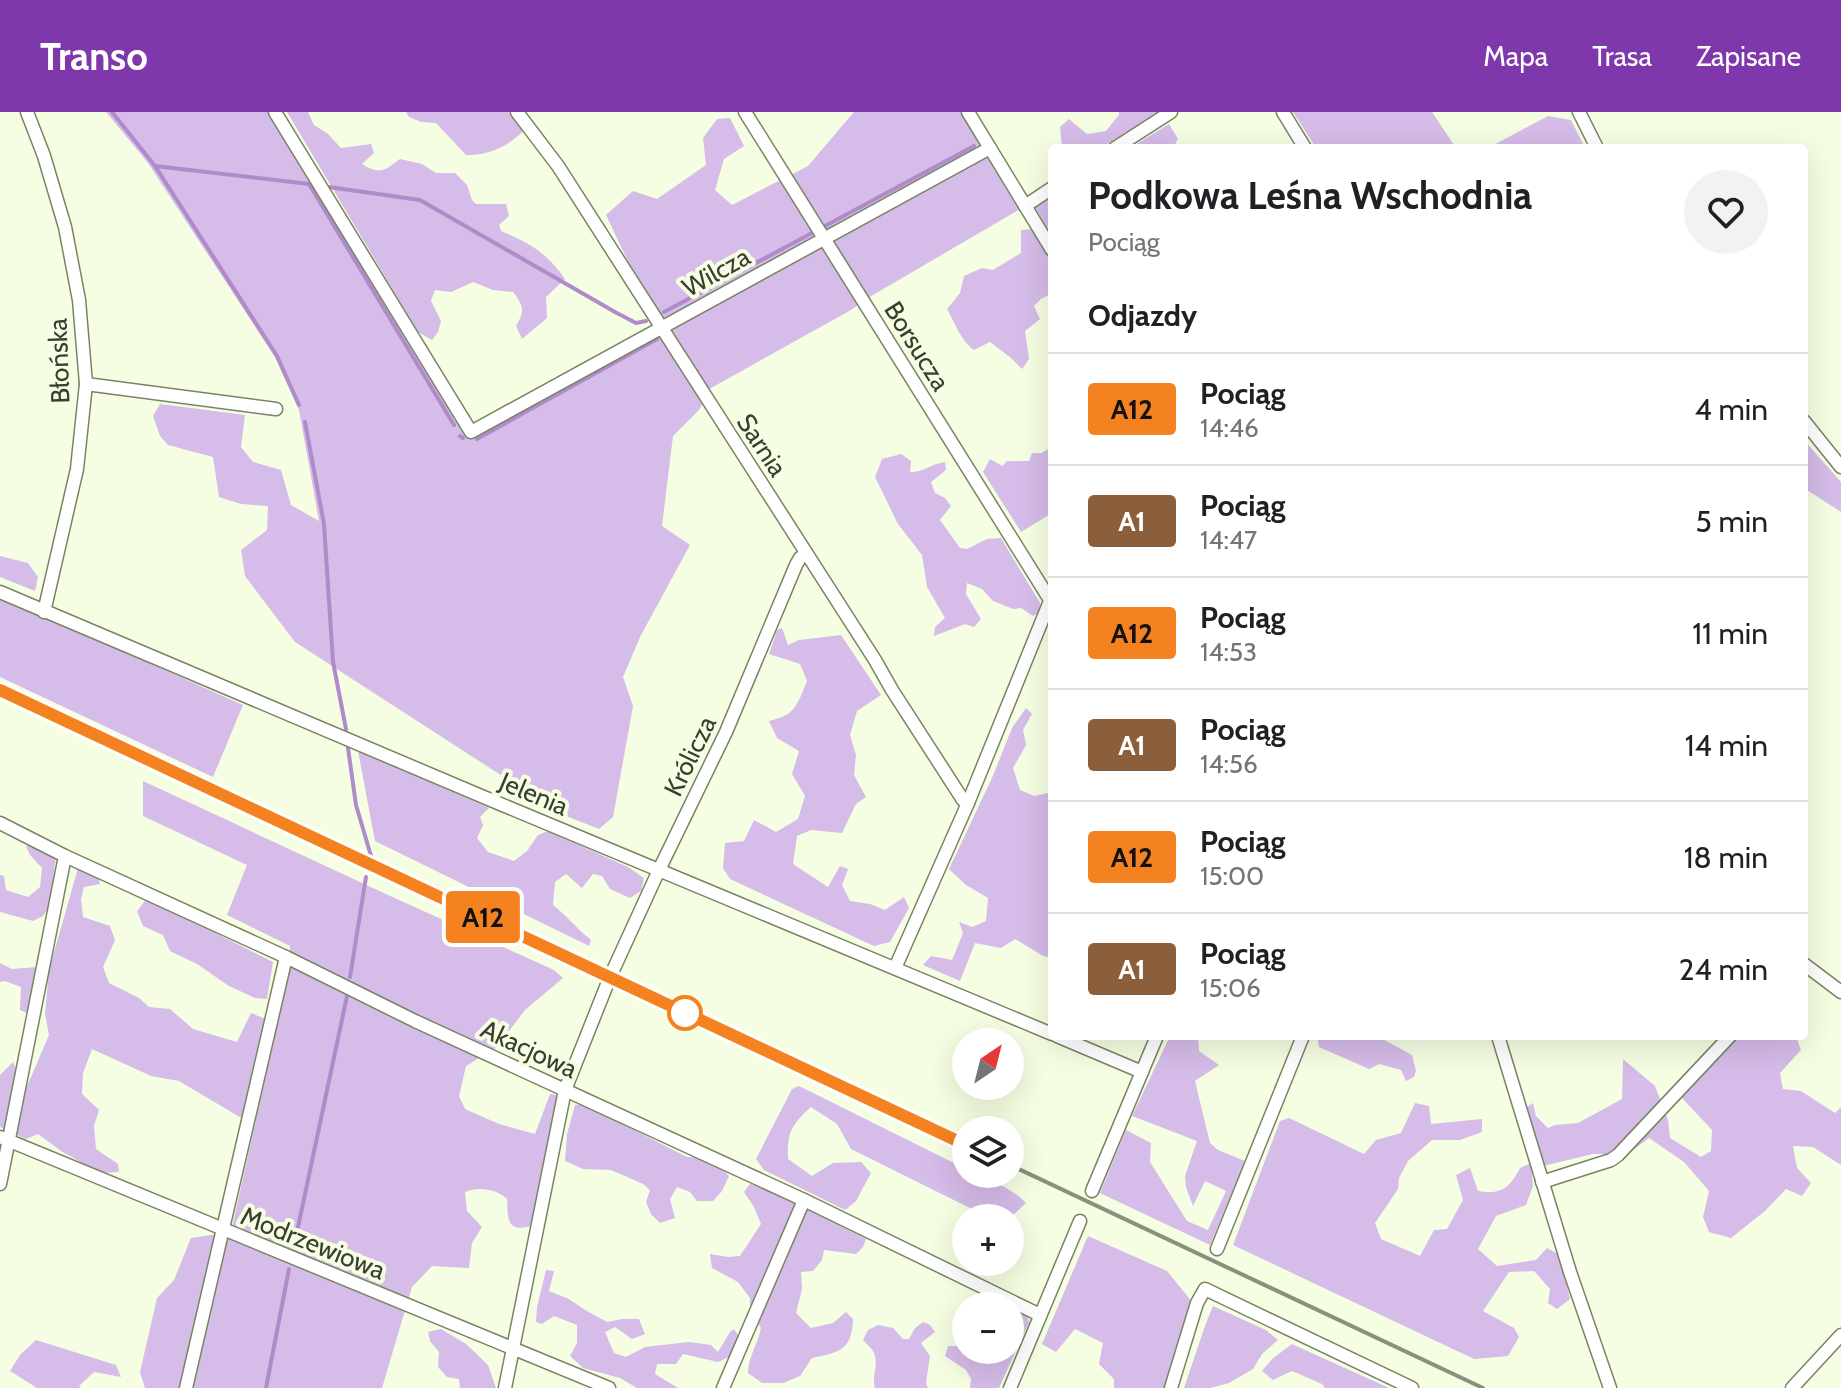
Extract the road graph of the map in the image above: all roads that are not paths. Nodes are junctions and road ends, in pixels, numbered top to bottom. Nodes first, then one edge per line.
1 (27, 112) edge
2 (275, 112) edge
3 (517, 112) edge
4 (745, 112) edge
5 (968, 112) edge
6 (1171, 112) edge
7 (1283, 112) edge
8 (1579, 112) edge
9 (1121, 144) edge
10 (1303, 144) edge
11 (1595, 144) edge
12 (990, 148) junction
13 (1048, 191) edge
14 (1025, 206) junction
15 (824, 238) junction
16 (1048, 243) edge
17 (661, 328) junction
18 (86, 384) junction
19 (276, 409) dead end
20 (1808, 426) edge
21 (1841, 467) edge
22 (806, 553) junction
23 (0, 592) edge
24 (1048, 597) edge
25 (1048, 609) edge
26 (44, 612) junction
27 (968, 803) junction
28 (0, 823) edge
29 (65, 856) junction
30 (659, 870) junction
31 (286, 957) junction
32 (1808, 967) edge
33 (895, 968) junction
34 (1841, 992) edge
35 (1048, 1032) edge
36 (1067, 1040) edge
37 (1155, 1040) edge
38 (1301, 1040) edge
39 (1499, 1040) edge
40 (1726, 1040) edge
41 (1142, 1072) junction
42 (565, 1090) junction
43 (4, 1139) edge
44 (1542, 1182) junction
45 (0, 1184) edge
46 (1092, 1191) dead end
47 (804, 1200) junction
48 (1080, 1221) dead end
49 (224, 1230) junction
50 (1217, 1249) dead end
51 (1040, 1315) junction
52 (1841, 1335) edge
53 (513, 1348) junction
54 (186, 1388) edge
55 (505, 1388) edge
56 (609, 1388) edge
57 (723, 1388) edge
58 (1010, 1388) edge
59 (1171, 1388) edge
60 (1412, 1388) edge
61 (1610, 1388) edge
62 (1792, 1388) edge

1 - 18 street, Błońska
2 - 17 street, Wilcza
3 - 17 street, Sarnia
4 - 15 street, Borsucza
5 - 12 street
6 - 9 street
7 - 10 street
8 - 11 street
12 - 14 street
12 - 15 street, Wilcza
13 - 14 street
14 - 16 street
15 - 17 street, Wilcza
15 - 24 street, Borsucza
17 - 22 street, Sarnia
18 - 19 street
18 - 26 street, Błońska
20 - 21 street
22 - 27 street, Sarnia
22 - 30 street, Królicza
23 - 26 street, Jelenia
25 - 27 street
26 - 30 street, Jelenia
27 - 33 street
28 - 29 street, Akacjowa
29 - 31 street, Akacjowa
29 - 43 street
30 - 33 street, Jelenia
30 - 42 street, Królicza
31 - 42 street, Akacjowa
31 - 49 street
32 - 34 street
33 - 35 street, Jelenia
36 - 41 street, Jelenia
37 - 41 street
38 - 50 street
39 - 44 street
40 - 44 street
41 - 46 street
42 - 47 street, Akacjowa
42 - 53 street, Królicza
43 - 45 street
43 - 49 street, Modrzewiowa
44 - 61 street
47 - 51 street, Akacjowa
47 - 57 street
48 - 51 street
49 - 53 street, Modrzewiowa
49 - 54 street
51 - 58 street
52 - 62 street
53 - 55 street, Królicza
53 - 56 street, Modrzewiowa
59 - 60 street

